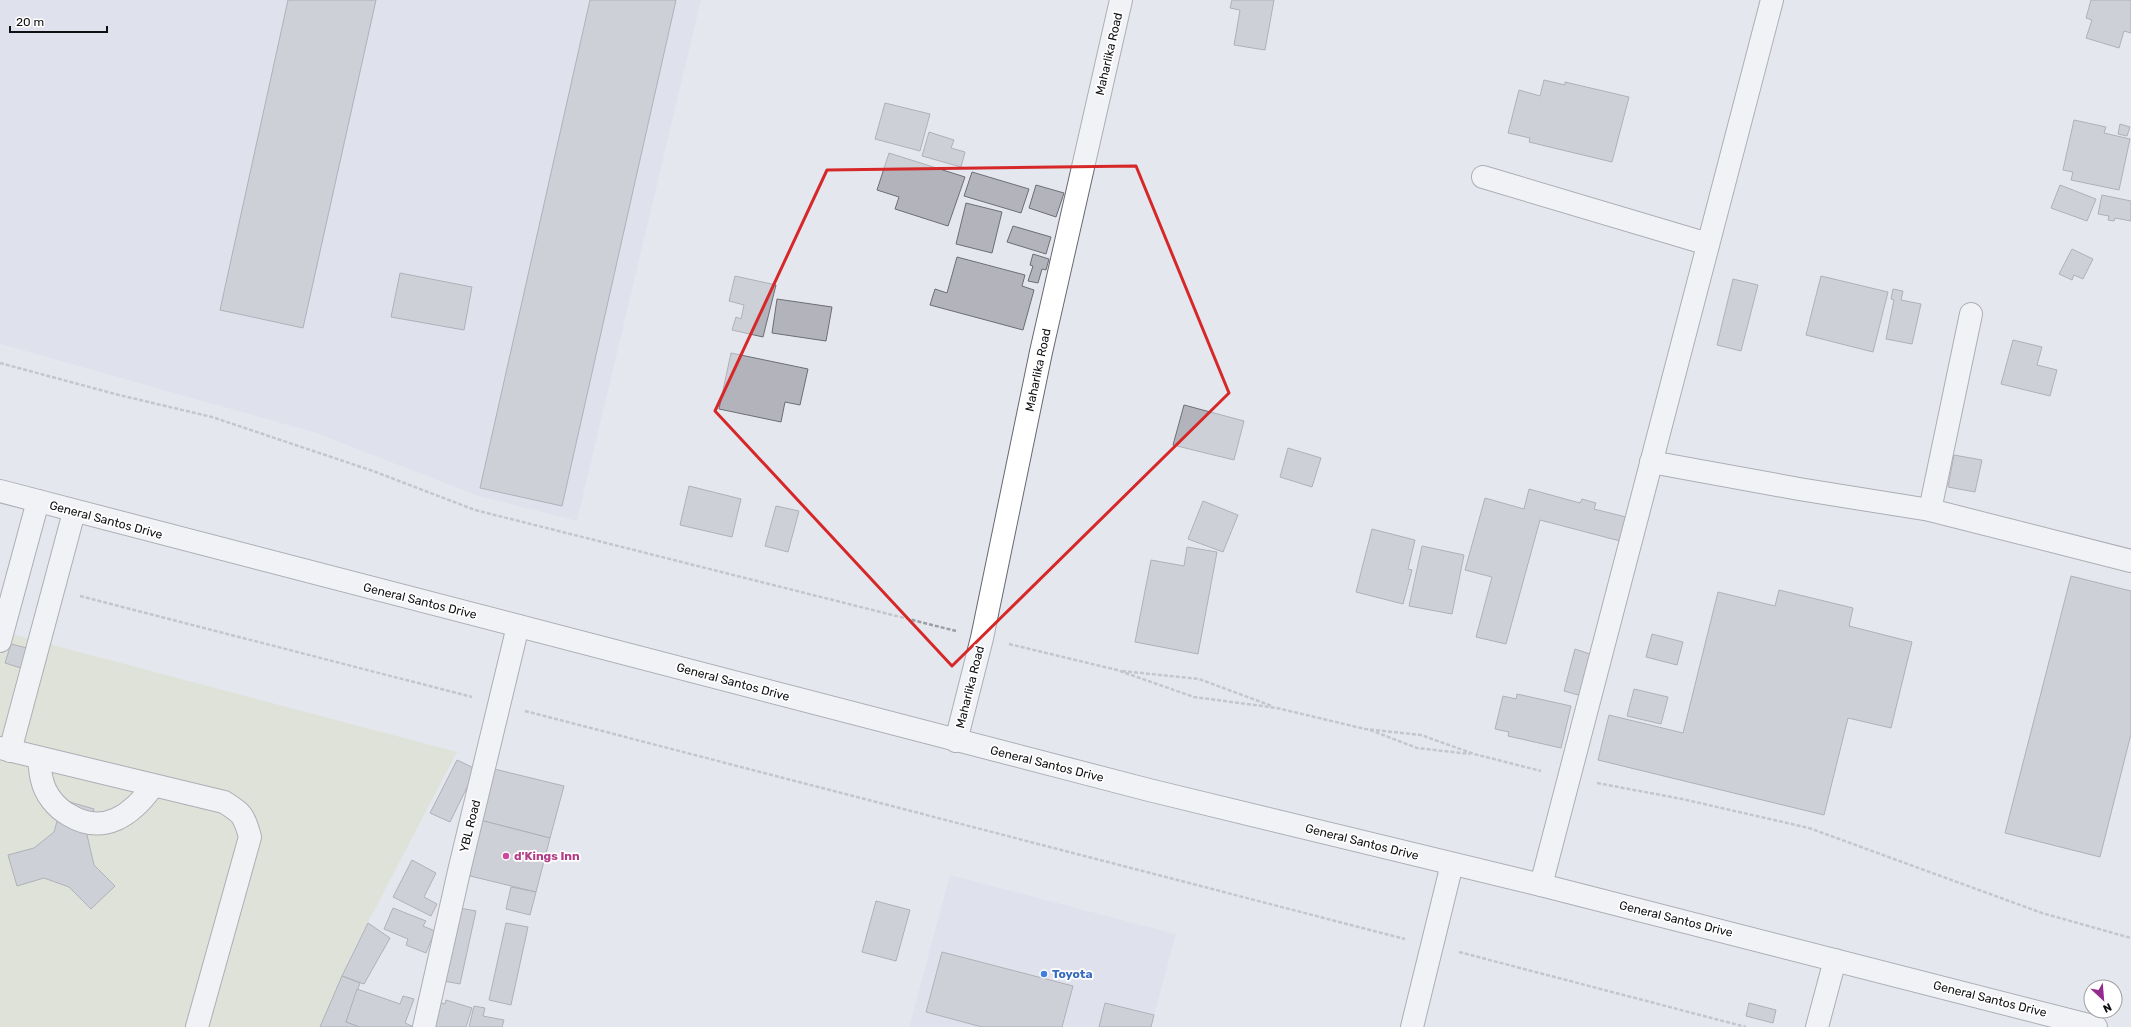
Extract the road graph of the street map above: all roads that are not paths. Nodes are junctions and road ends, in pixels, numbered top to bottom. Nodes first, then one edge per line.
1 (1121, 0) edge
2 (1772, 0) edge
3 (1483, 177) dead end
4 (1708, 244) junction
5 (1971, 314) dead end
6 (1651, 462) junction
7 (0, 491) edge
8 (38, 501) junction
9 (1930, 510) junction
10 (74, 512) junction
11 (2131, 561) edge
12 (518, 626) junction
13 (0, 641) edge
14 (956, 741) junction
15 (5, 750) edge
16 (39, 759) junction
17 (153, 786) junction
18 (1452, 864) junction
19 (1541, 885) junction
20 (1835, 960) junction
21 (197, 1027) edge
22 (424, 1027) edge
23 (1412, 1027) edge
24 (1817, 1027) edge
25 (2096, 1027) edge

1 - 14 main road, Maharlika Road
2 - 4 main road
3 - 4 main road
4 - 6 main road
5 - 9 main road
6 - 9 main road
6 - 19 main road
7 - 8 main road, General Santos Drive
8 - 10 main road, General Santos Drive
8 - 13 main road
9 - 11 main road
10 - 12 main road, General Santos Drive
10 - 15 main road
12 - 14 main road, General Santos Drive
12 - 22 main road, YBL Road
14 - 18 main road, General Santos Drive
15 - 16 main road
16 - 17 main road
16 - 17 main road
17 - 21 main road
18 - 19 main road, General Santos Drive
18 - 23 main road
19 - 20 main road, General Santos Drive
20 - 24 main road
20 - 25 main road, General Santos Drive

